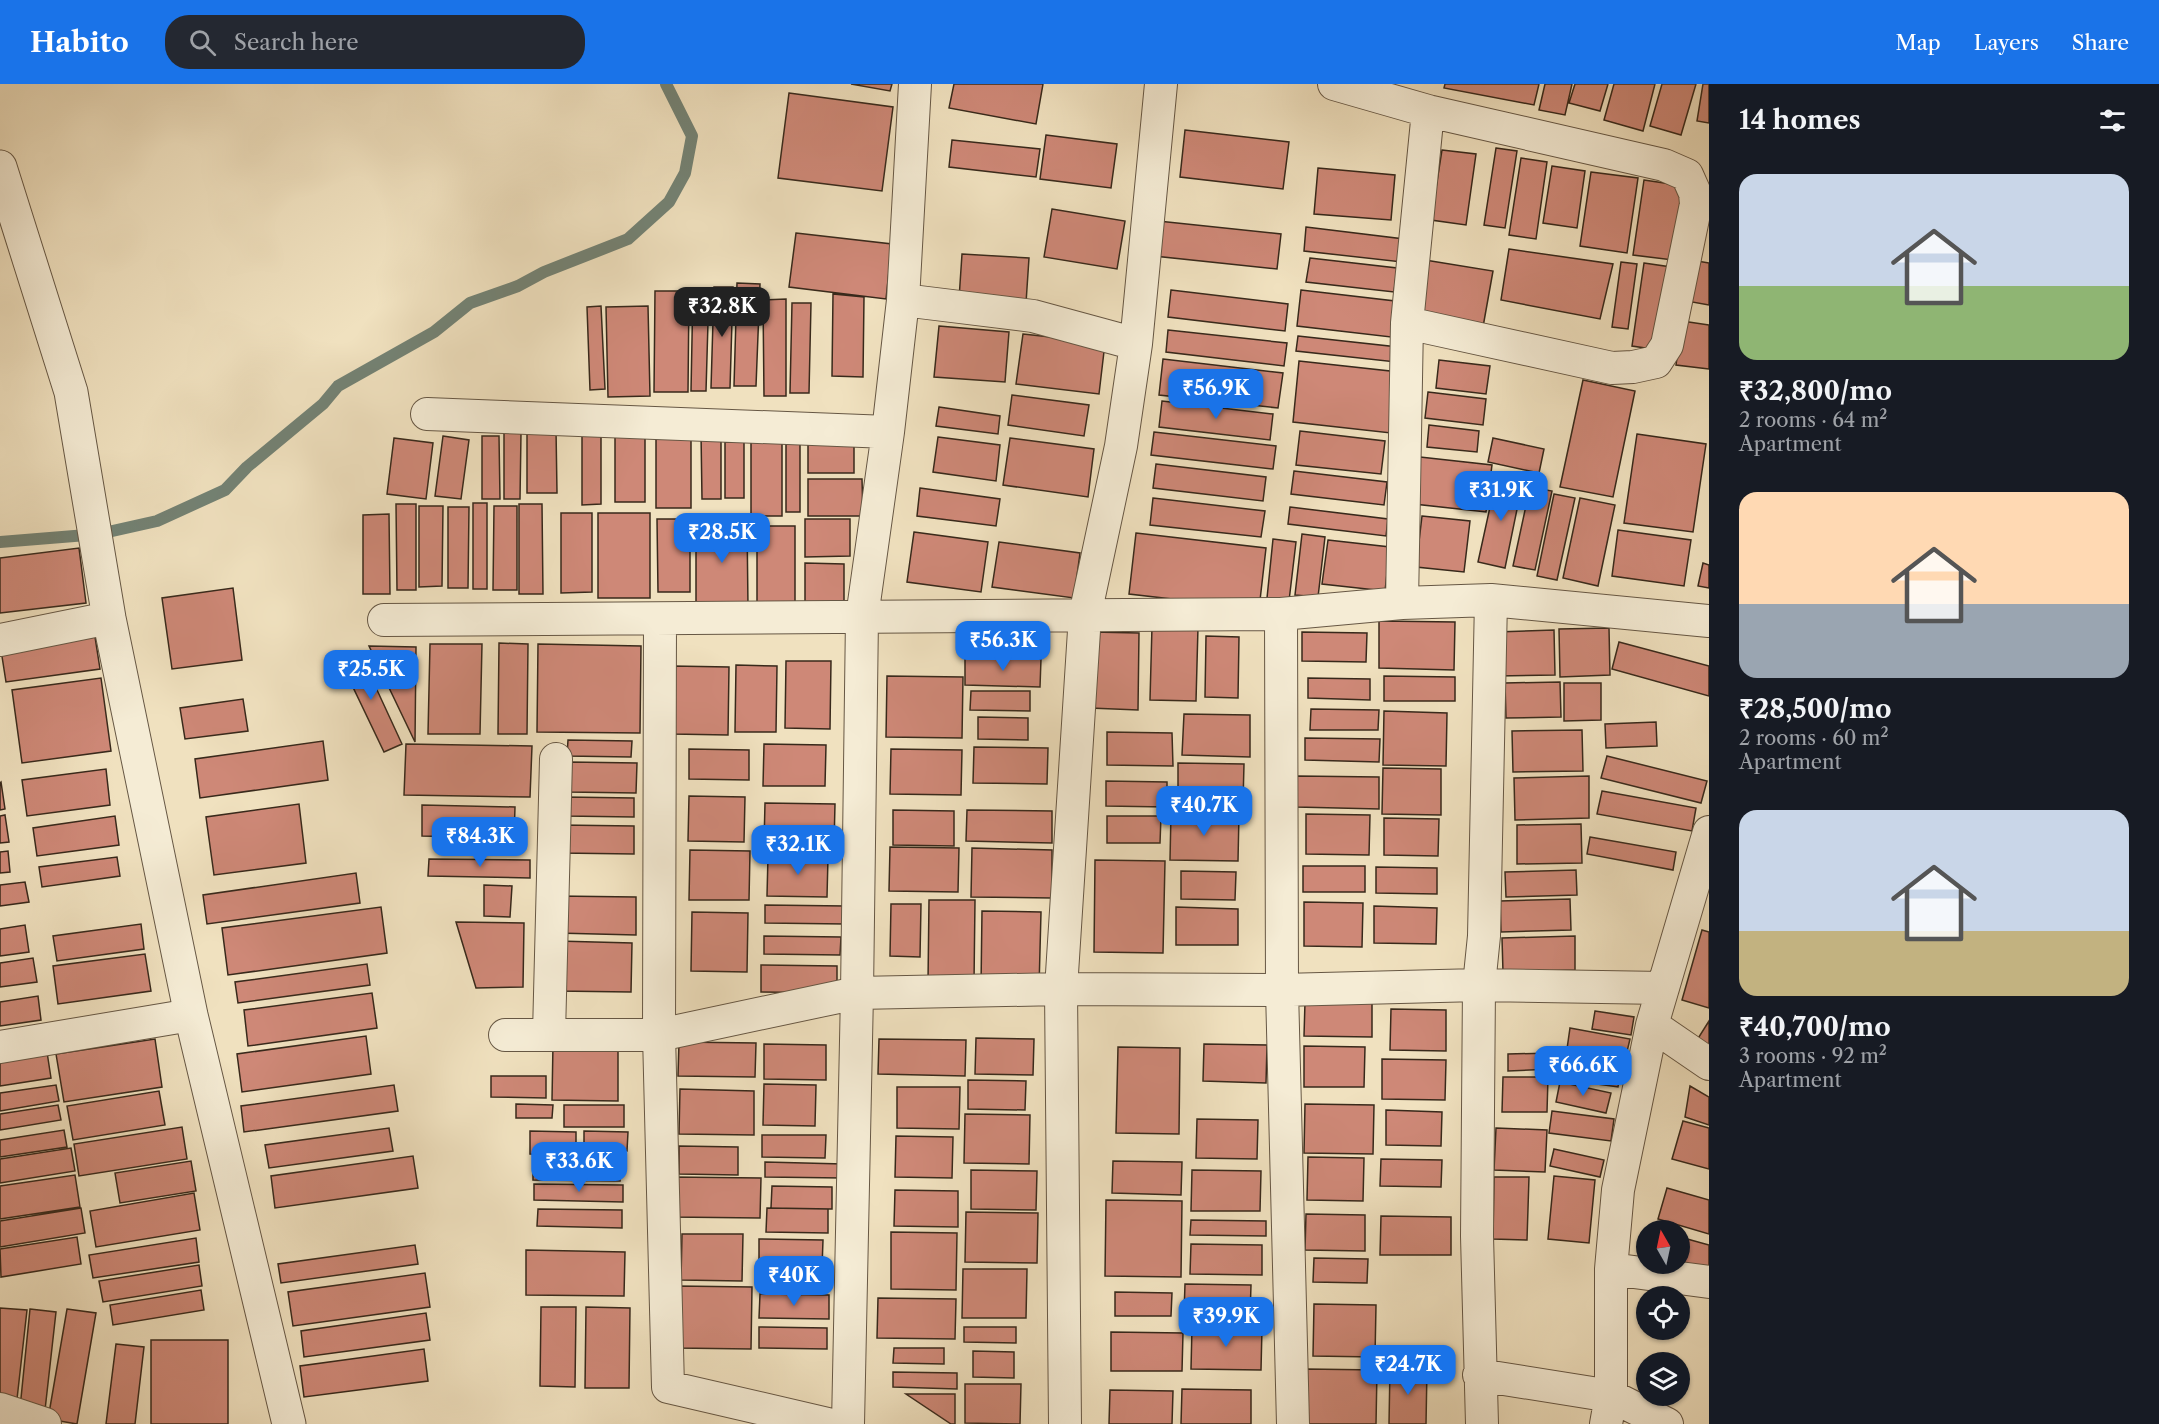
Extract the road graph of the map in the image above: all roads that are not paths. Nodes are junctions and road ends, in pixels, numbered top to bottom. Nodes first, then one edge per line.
1 (915, 84) edge
2 (1161, 84) edge
3 (1334, 84) edge
4 (1428, 111) junction
5 (0, 167) edge
6 (903, 300) junction
7 (1407, 323) junction
8 (1136, 344) junction
9 (427, 414) dead end
10 (888, 432) junction
11 (1491, 600) junction
12 (1402, 603) junction
13 (1281, 614) junction
14 (1085, 615) junction
15 (862, 617) junction
16 (109, 618) junction
17 (660, 619) junction
18 (384, 620) dead end
19 (1709, 621) edge
20 (0, 640) edge
21 (556, 759) dead end
22 (1709, 832) edge
23 (1479, 985) junction
24 (1663, 988) junction
25 (1061, 989) junction
26 (1282, 990) junction
27 (857, 993) junction
28 (191, 1015) junction
29 (1652, 1025) junction
30 (549, 1034) junction
31 (505, 1035) dead end
32 (659, 1035) junction
33 (0, 1047) edge
34 (1709, 1064) edge
35 (1611, 1269) junction
36 (1709, 1282) edge
37 (1479, 1375) junction
38 (0, 1409) edge
39 (1608, 1410) edge
40 (45, 1424) edge
41 (289, 1424) edge
42 (828, 1424) edge
43 (848, 1424) edge
44 (1065, 1424) edge
45 (1293, 1424) edge
46 (1482, 1424) edge
47 (1667, 1424) edge

1 - 6 street
2 - 8 street
3 - 4 street
4 - 7 street
4 - 7 street
5 - 16 street
6 - 8 street
6 - 10 street
7 - 12 street
8 - 14 street
9 - 10 street
10 - 15 street
11 - 12 street
11 - 19 street
11 - 23 street
12 - 13 street
13 - 14 street
13 - 26 street
14 - 15 street
14 - 25 street
15 - 17 street
15 - 27 street
16 - 20 street
16 - 28 street
17 - 18 street
17 - 32 street
21 - 30 street
22 - 24 street
23 - 24 street
23 - 26 street
23 - 37 street
24 - 29 street
25 - 26 street
25 - 27 street
25 - 44 street
26 - 45 street
27 - 32 street
27 - 43 street
28 - 33 street
28 - 41 street
29 - 34 street
29 - 35 street
30 - 31 street
30 - 32 street
32 - 42 street
35 - 36 street
35 - 39 street
37 - 39 street
37 - 46 street
38 - 40 street
39 - 47 street

